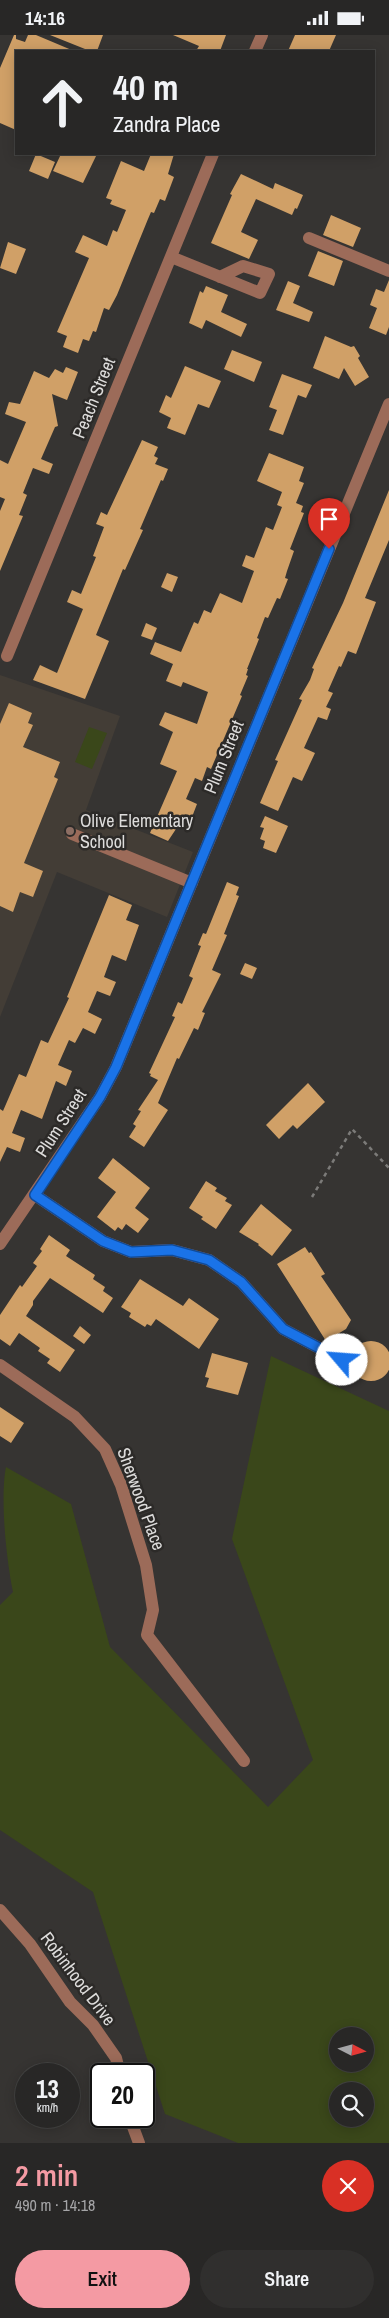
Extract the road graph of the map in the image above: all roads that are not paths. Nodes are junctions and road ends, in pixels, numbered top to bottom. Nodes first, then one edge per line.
1 (262, 35) edge
2 (255, 50) edge
3 (213, 155) edge
4 (309, 239) dead end
5 (171, 257) junction
6 (389, 271) edge
7 (220, 277) dead end
8 (389, 404) edge
9 (7, 656) dead end
10 (72, 834) dead end
11 (192, 883) junction
12 (35, 1195) junction
13 (0, 1244) edge
14 (342, 1360) dead end
15 (0, 1365) edge
16 (244, 1761) dead end
17 (0, 1910) edge
18 (117, 2063) edge
19 (134, 2128) edge
20 (140, 2143) edge

1 - 2 street
3 - 5 street, Peach Street
4 - 6 street
5 - 7 street
5 - 9 street, Peach Street
8 - 11 street, Plum Street
10 - 11 street
11 - 12 street, Plum Street
12 - 13 street, Plum Street
12 - 14 street
15 - 16 street, Sherwood Place
17 - 18 street, Robinhood Drive
19 - 20 street

